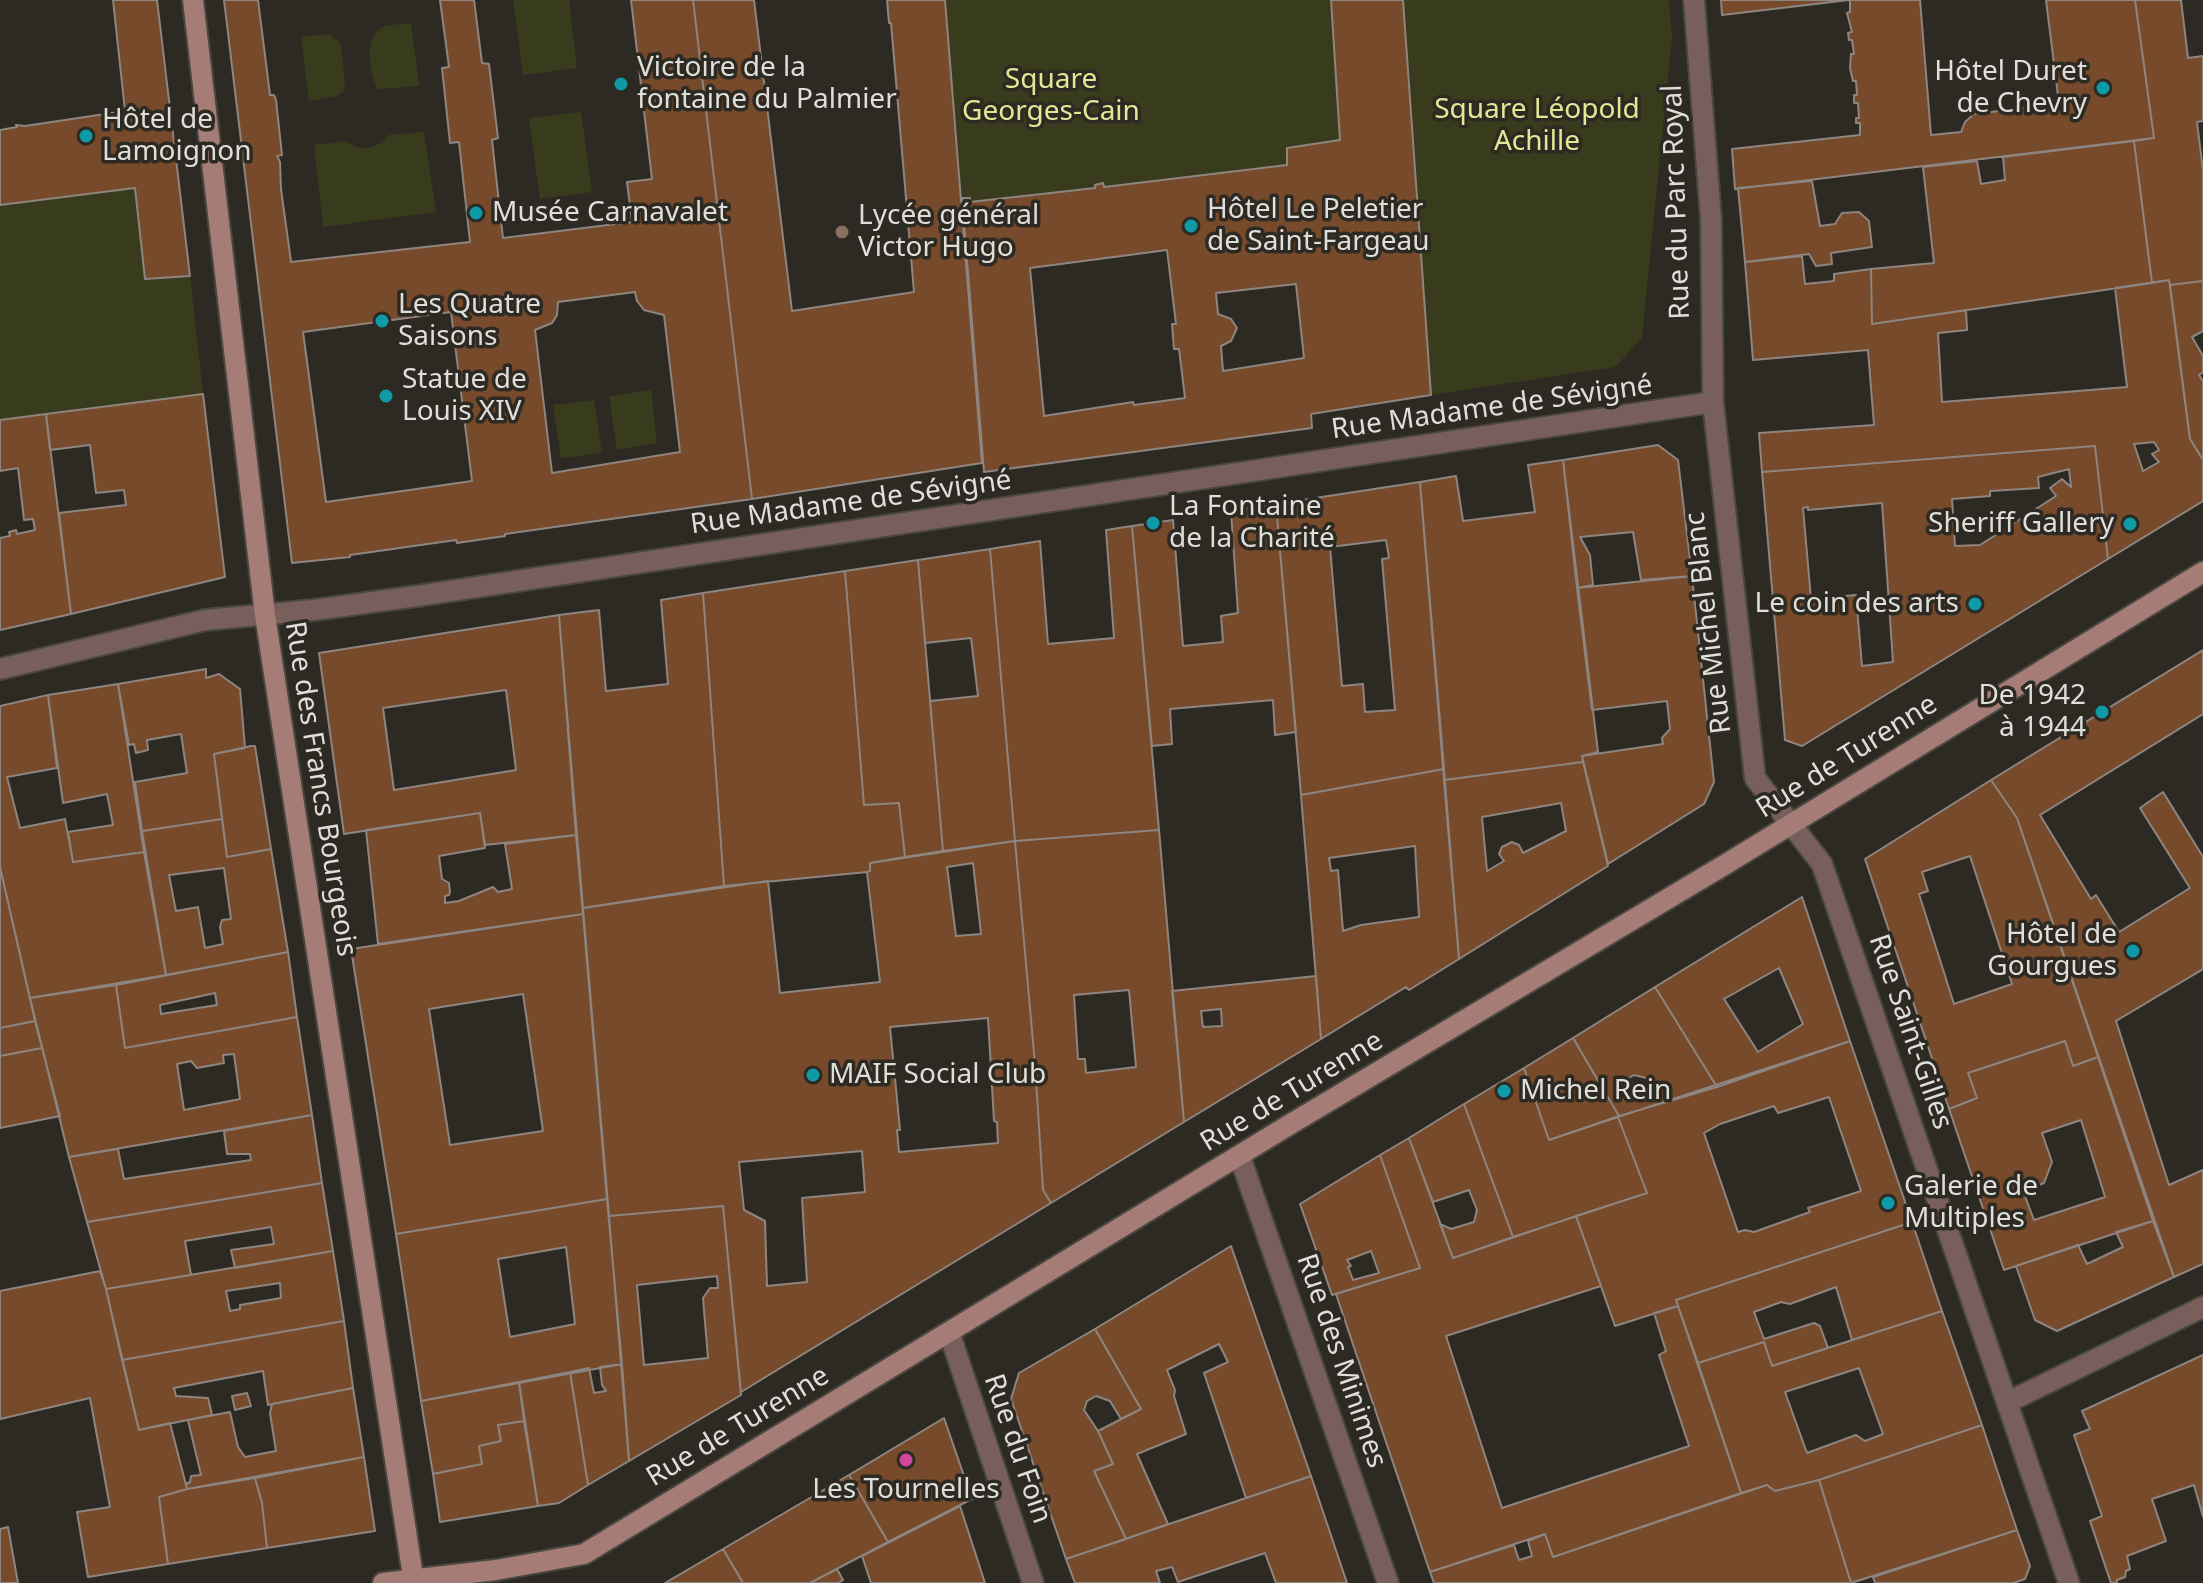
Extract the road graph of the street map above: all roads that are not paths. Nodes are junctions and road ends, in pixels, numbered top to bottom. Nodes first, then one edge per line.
1 (193, 0) edge
2 (1694, 0) edge
3 (1713, 402) junction
4 (2203, 572) edge
5 (265, 615) junction
6 (0, 669) edge
7 (1791, 824) junction
8 (1240, 1157) junction
9 (2203, 1307) edge
10 (949, 1332) junction
11 (2008, 1402) junction
12 (413, 1581) edge
13 (383, 1583) edge
14 (1033, 1583) edge
15 (1388, 1583) edge
16 (2069, 1583) edge

1 - 5 street, Rue des Francs Bourgeois
2 - 3 street, Rue du Parc Royal
3 - 5 street, Rue Madame de Sévigné
3 - 7 street, Rue Michel Blanc
4 - 7 street, Rue de Turenne
5 - 6 street, Rue Madame de Sévigné
5 - 12 street, Rue des Francs Bourgeois
7 - 8 street, Rue de Turenne
7 - 11 street, Rue Saint-Gilles
8 - 10 street, Rue de Turenne
8 - 15 street, Rue des Minimes
9 - 11 street
10 - 12 street, Rue de Turenne
10 - 14 street, Rue du Foin
11 - 16 street, Rue Saint-Gilles
12 - 13 street, Rue de Turenne

